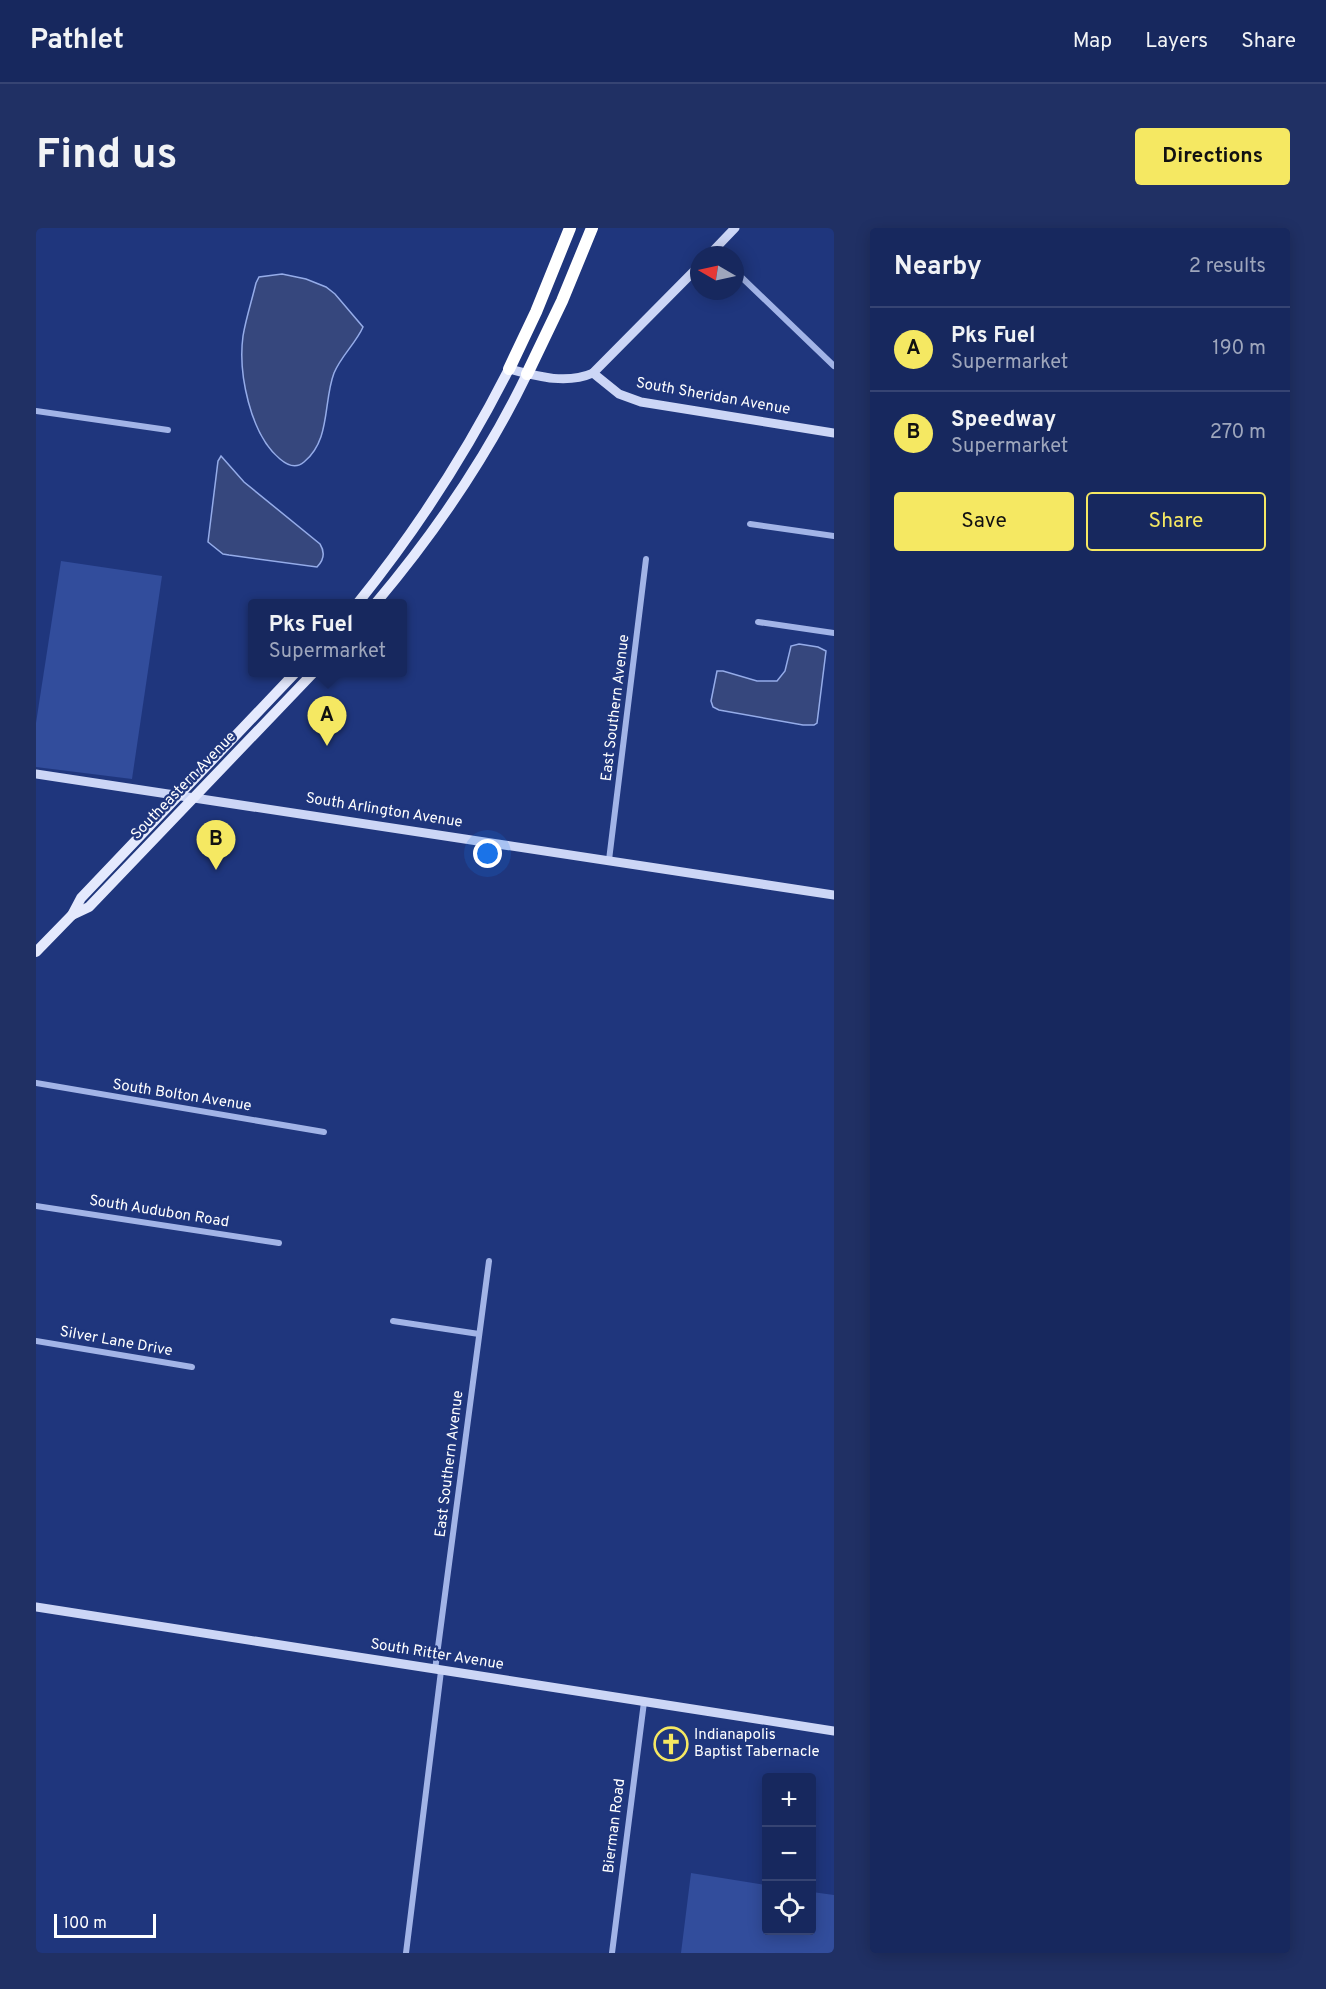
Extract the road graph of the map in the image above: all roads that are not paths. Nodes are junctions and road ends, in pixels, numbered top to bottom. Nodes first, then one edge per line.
1 (570, 228) edge
2 (592, 228) edge
3 (735, 228) edge
4 (720, 246) edge
5 (690, 275) edge
6 (744, 280) edge
7 (834, 366) edge
8 (509, 369) junction
9 (593, 373) junction
10 (527, 374) junction
11 (36, 411) edge
12 (168, 430) dead end
13 (834, 433) edge
14 (750, 524) dead end
15 (834, 536) edge
16 (646, 559) dead end
17 (360, 599) edge
18 (378, 599) edge
19 (758, 622) dead end
20 (834, 633) edge
21 (291, 677) edge
22 (309, 677) edge
23 (36, 774) edge
24 (178, 796) junction
25 (194, 797) junction
26 (609, 860) junction
27 (834, 895) edge
28 (72, 915) junction
29 (36, 952) edge
30 (36, 1083) edge
31 (324, 1132) dead end
32 (36, 1206) edge
33 (279, 1243) dead end
34 (489, 1261) dead end
35 (393, 1321) dead end
36 (479, 1334) junction
37 (36, 1341) edge
38 (192, 1367) dead end
39 (36, 1608) edge
40 (438, 1671) junction
41 (644, 1702) junction
42 (834, 1731) edge
43 (406, 1953) edge
44 (612, 1953) edge

1 - 8 highway
2 - 10 highway
3 - 4 street
5 - 9 street
6 - 7 street
8 - 10 street
8 - 17 main road
9 - 10 street
9 - 13 street, South Sheridan Avenue
10 - 18 main road
11 - 12 street
14 - 15 street
16 - 26 street, East Southern Avenue
19 - 20 street
21 - 24 main road, Southeastern Avenue
22 - 25 main road, Southeastern Avenue
23 - 24 street, South Arlington Avenue
24 - 25 street, South Arlington Avenue
24 - 28 main road, Southeastern Avenue
25 - 26 street, South Arlington Avenue
25 - 28 main road, Southeastern Avenue
26 - 27 street, South Arlington Avenue
28 - 29 main road, Southeastern Avenue
30 - 31 street, South Bolton Avenue
32 - 33 street, South Audubon Road
34 - 36 street, East Southern Avenue
35 - 36 street
36 - 40 street, East Southern Avenue
37 - 38 street, Silver Lane Drive
39 - 40 street, South Ritter Avenue
40 - 41 street, South Ritter Avenue
40 - 43 street, East Southern Avenue
41 - 42 street, South Ritter Avenue
41 - 44 street, Bierman Road

